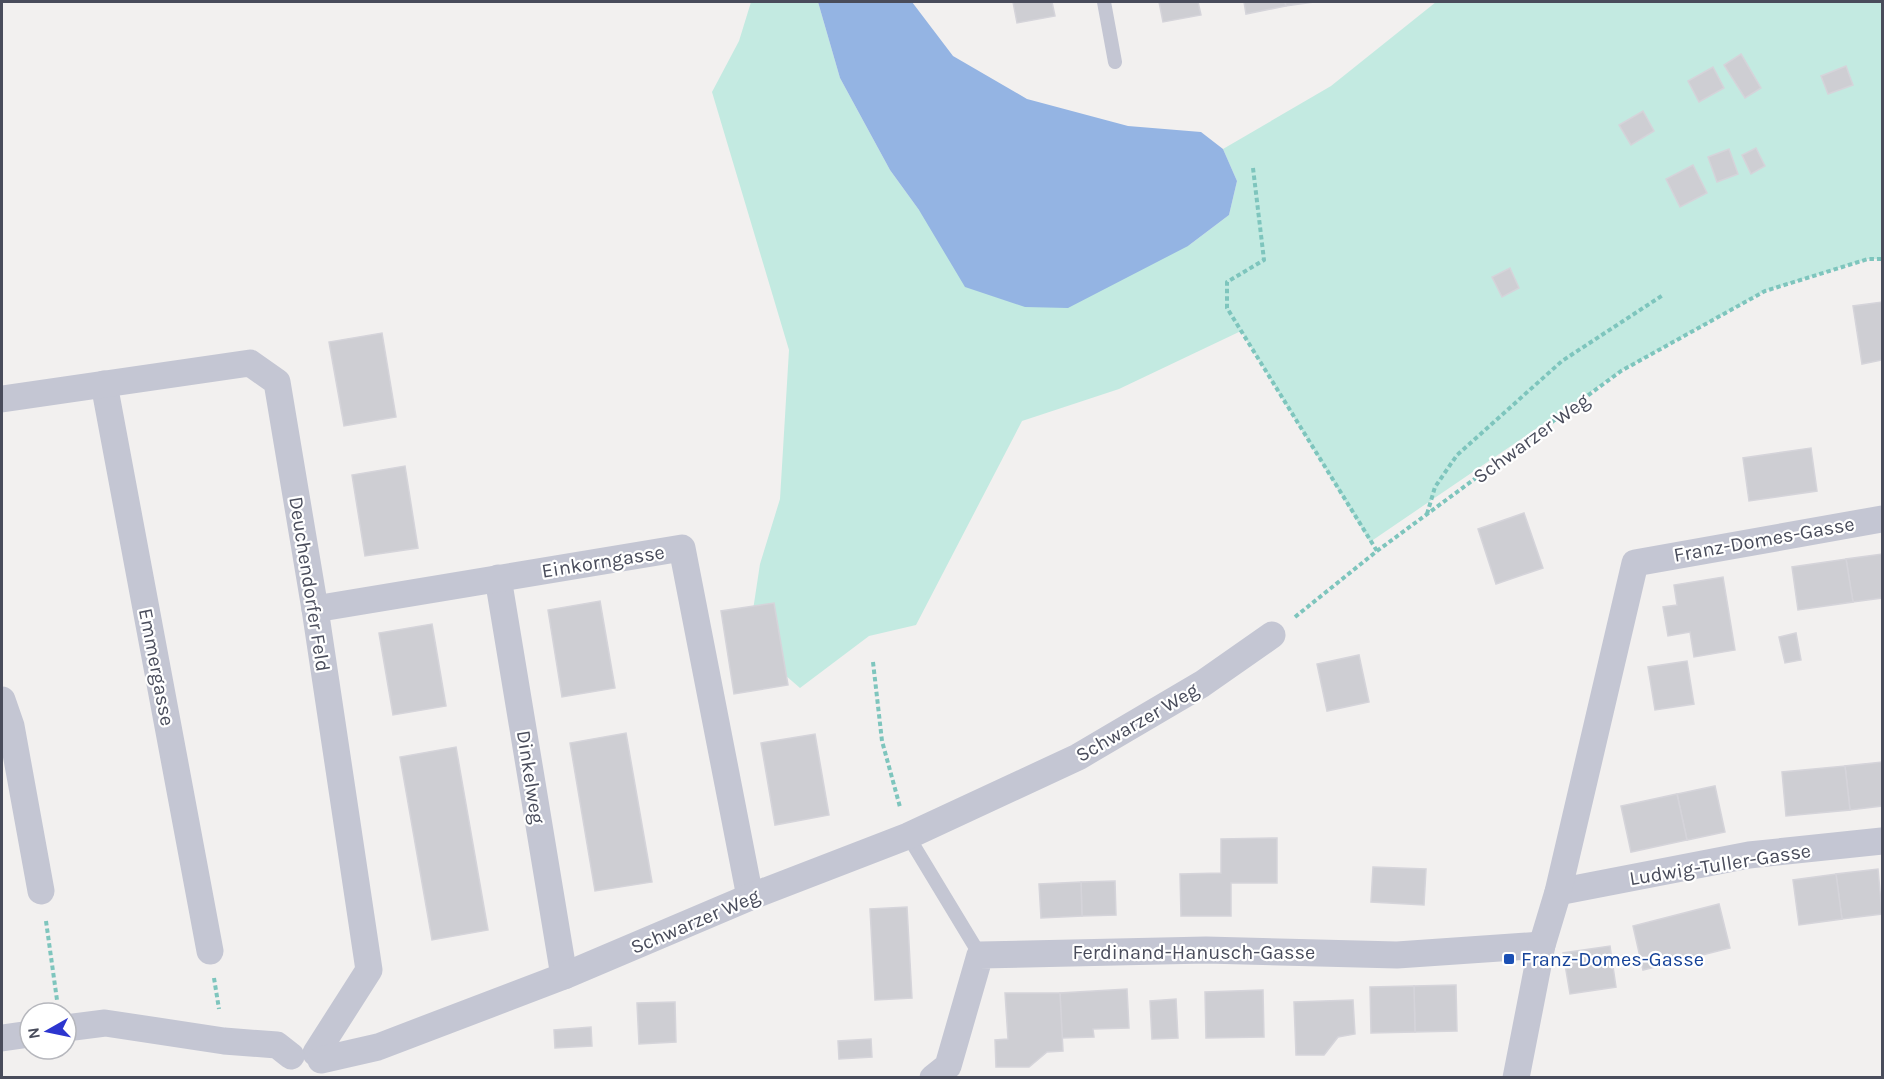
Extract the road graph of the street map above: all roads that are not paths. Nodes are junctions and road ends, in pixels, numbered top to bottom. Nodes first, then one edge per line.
1 (1104, 2) edge
2 (1115, 62) dead end
3 (104, 384) junction
4 (2, 399) edge
5 (1882, 519) edge
6 (498, 578) junction
7 (315, 609) junction
8 (1272, 635) road end
9 (2, 700) edge
10 (908, 836) junction
11 (1882, 841) edge
12 (41, 891) road end
13 (1558, 892) junction
14 (750, 897) junction
15 (1542, 945) junction
16 (210, 951) road end
17 (980, 955) junction
18 (564, 976) junction
19 (78, 1019) edge
20 (18, 1036) edge
21 (2, 1038) edge
22 (311, 1068) edge
23 (933, 1077) edge
24 (1516, 1077) edge

1 - 2 lane
3 - 4 street, Deuchendorfer Feld
3 - 7 street, Deuchendorfer Feld
3 - 16 street, Emmergasse
5 - 13 street, Franz-Domes-Gasse
6 - 7 street, Einkorngasse
6 - 14 street, Einkorngasse
6 - 18 street, Dinkelweg
7 - 22 street, Deuchendorfer Feld
8 - 10 street, Schwarzer Weg
9 - 12 street
10 - 14 street, Schwarzer Weg
10 - 17 lane
11 - 13 street, Ludwig-Tuller-Gasse
13 - 15 street, Franz-Domes-Gasse
14 - 18 street, Schwarzer Weg
15 - 17 street, Ferdinand-Hanusch-Gasse
15 - 24 street, Franz-Domes-Gasse
17 - 23 street
18 - 22 street, Schwarzer Weg
19 - 22 street
20 - 21 street

